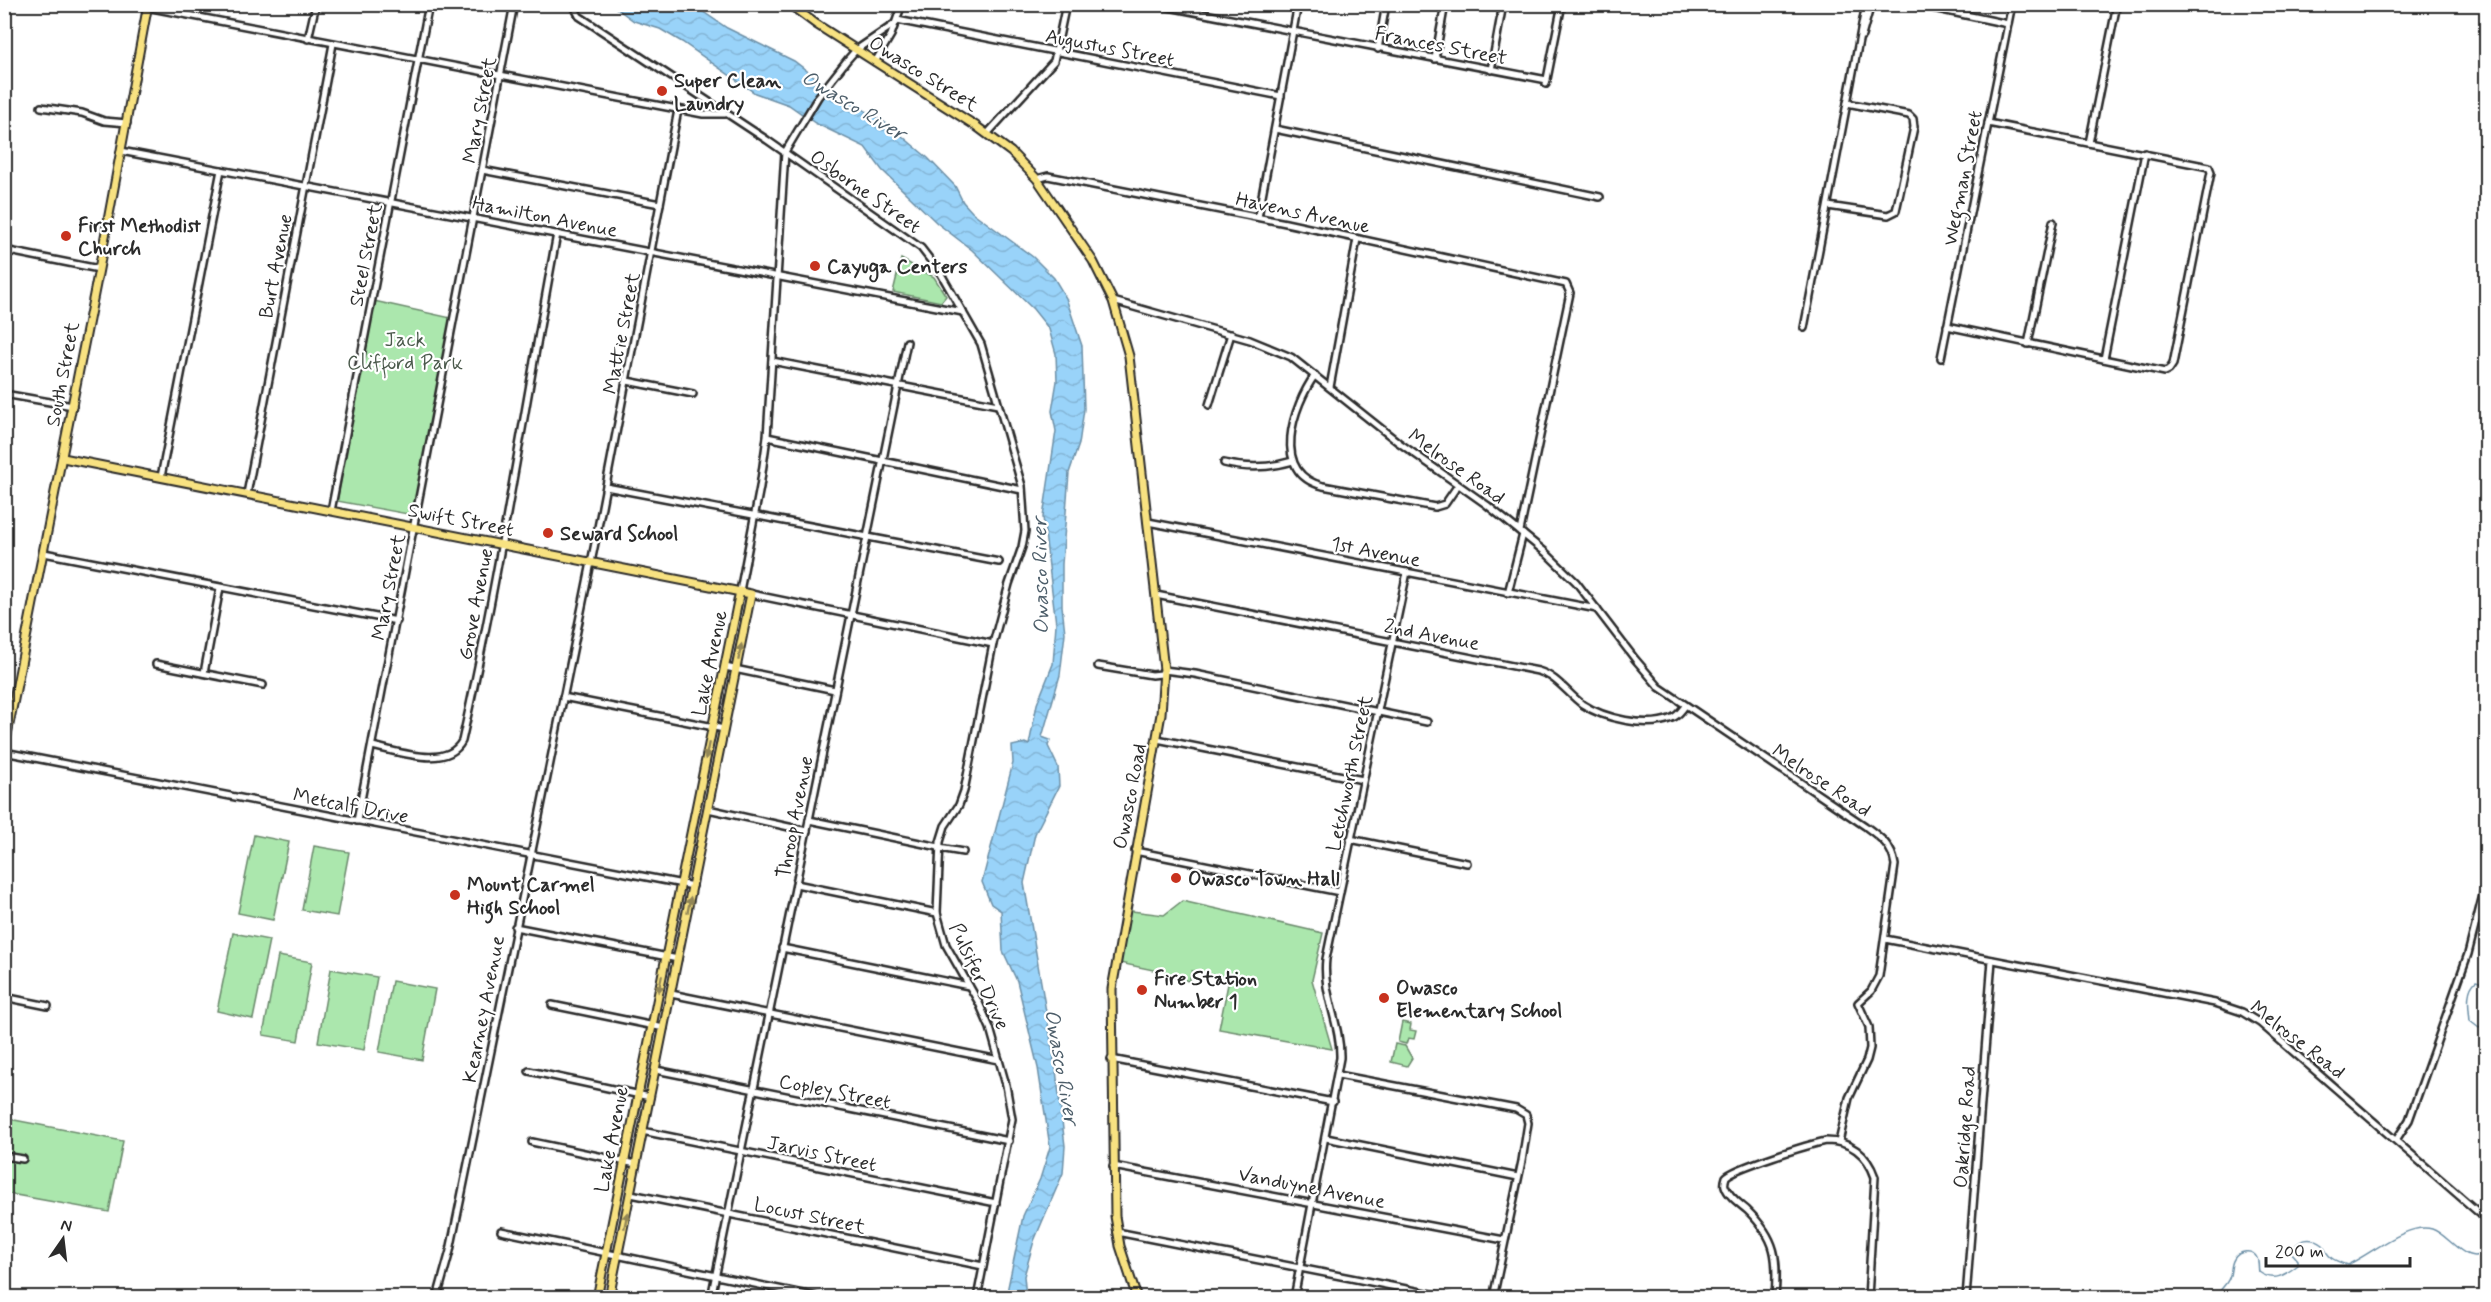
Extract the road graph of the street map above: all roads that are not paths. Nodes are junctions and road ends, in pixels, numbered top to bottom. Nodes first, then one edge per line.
1 (131, 4) edge
2 (316, 4) edge
3 (429, 4) edge
4 (514, 4) edge
5 (573, 4) edge
6 (789, 4) edge
7 (902, 4) edge
8 (1066, 4) edge
9 (1153, 4) edge
10 (1196, 4) edge
11 (1298, 4) edge
12 (1386, 4) edge
13 (1446, 4) edge
14 (1503, 4) edge
15 (1562, 4) edge
16 (1866, 4) edge
17 (1871, 4) edge
18 (1914, 4) edge
19 (2012, 4) edge
20 (2117, 4) edge
21 (148, 6) edge
22 (1195, 13) junction
23 (897, 22) junction
24 (2008, 24) junction
25 (1293, 32) junction
26 (308, 39) junction
27 (1859, 42) junction
28 (333, 44) junction
29 (1378, 49) junction
30 (856, 50) junction
31 (1057, 52) junction
32 (1436, 59) junction
33 (418, 60) junction
34 (875, 62) junction
35 (1491, 70) junction
36 (500, 76) junction
37 (1281, 96) junction
38 (1847, 104) junction
39 (41, 107) dead end
40 (678, 110) junction
41 (726, 113) junction
42 (127, 123) junction
43 (1988, 123) junction
44 (1275, 129) junction
45 (987, 134) junction
46 (2089, 143) junction
47 (121, 151) junction
48 (785, 152) junction
49 (2145, 153) junction
50 (221, 170) junction
51 (482, 170) junction
52 (1036, 178) junction
53 (305, 186) junction
54 (1600, 197) dead end
55 (390, 202) junction
56 (660, 204) junction
57 (1828, 206) junction
58 (1258, 217) junction
59 (473, 218) junction
60 (2053, 222) dead end
61 (556, 234) junction
62 (1358, 239) junction
63 (4, 250) edge
64 (651, 252) junction
65 (99, 269) junction
66 (777, 277) junction
67 (1113, 301) junction
68 (963, 312) junction
69 (1947, 326) junction
70 (1804, 328) dead end
71 (1231, 334) junction
72 (907, 342) dead end
73 (2028, 344) junction
74 (1941, 358) dead end
75 (2104, 359) junction
76 (772, 361) junction
77 (1315, 375) junction
78 (627, 381) junction
79 (897, 385) junction
80 (1330, 387) junction
81 (4, 394) edge
82 (693, 394) dead end
83 (998, 405) junction
84 (1209, 405) dead end
85 (73, 406) junction
86 (767, 437) junction
87 (63, 458) junction
88 (881, 460) junction
89 (1293, 461) junction
90 (1224, 464) dead end
91 (161, 477) junction
92 (1458, 485) junction
93 (606, 487) junction
94 (1022, 490) junction
95 (247, 494) junction
96 (331, 511) junction
97 (755, 514) junction
98 (1149, 522) junction
99 (414, 527) junction
100 (1522, 532) junction
101 (867, 536) junction
102 (502, 544) junction
103 (44, 553) junction
104 (591, 562) junction
105 (999, 562) dead end
106 (1015, 566) joint
107 (1407, 572) junction
108 (220, 588) junction
109 (740, 591) junction
110 (1508, 593) junction
111 (751, 594) junction
112 (1156, 595) junction
113 (1597, 609) junction
114 (851, 614) junction
115 (397, 621) junction
116 (1392, 642) junction
117 (993, 644) junction
118 (156, 664) dead end
119 (1098, 666) dead end
120 (725, 667) junction
121 (736, 670) junction
122 (1164, 670) junction
123 (204, 673) junction
124 (264, 685) dead end
125 (835, 690) junction
126 (563, 697) junction
127 (1685, 705) junction
128 (1378, 711) junction
129 (1427, 722) dead end
130 (712, 727) junction
131 (724, 729) junction
132 (1157, 739) junction
133 (372, 746) junction
134 (4, 751) edge
135 (1363, 780) junction
136 (708, 809) junction
137 (809, 820) junction
138 (357, 821) junction
139 (807, 831) junction
140 (1350, 839) junction
141 (939, 848) junction
142 (1135, 851) junction
143 (963, 852) dead end
144 (530, 855) junction
145 (1467, 863) dead end
146 (2487, 883) edge
147 (796, 884) junction
148 (680, 885) junction
149 (693, 886) junction
150 (1340, 892) junction
151 (937, 913) junction
152 (515, 927) junction
153 (1886, 939) junction
154 (782, 948) junction
155 (665, 957) junction
156 (678, 959) junction
157 (1992, 960) junction
158 (969, 986) junction
159 (671, 994) junction
160 (4, 997) edge
161 (552, 1005) dead end
162 (48, 1006) dead end
163 (769, 1014) junction
164 (651, 1025) junction
165 (664, 1028) junction
166 (1111, 1059) junction
167 (999, 1060) junction
168 (656, 1070) junction
169 (529, 1071) dead end
170 (1338, 1075) junction
171 (754, 1090) junction
172 (638, 1093) junction
173 (650, 1096) junction
174 (1333, 1102) junction
175 (642, 1131) junction
176 (1326, 1138) junction
177 (2397, 1140) junction
178 (1009, 1141) junction
179 (532, 1142) dead end
180 (1839, 1142) junction
181 (741, 1152) junction
182 (4, 1156) edge
183 (23, 1159) dead end
184 (624, 1162) junction
185 (636, 1164) junction
186 (1113, 1166) junction
187 (1518, 1177) junction
188 (631, 1194) junction
189 (996, 1203) junction
190 (1313, 1203) junction
191 (729, 1213) junction
192 (2487, 1219) edge
193 (501, 1232) dead end
194 (1117, 1232) junction
195 (1504, 1240) junction
196 (605, 1252) junction
197 (618, 1256) junction
198 (983, 1266) junction
199 (1300, 1268) junction
200 (716, 1276) junction
201 (437, 1298) edge
202 (597, 1298) edge
203 (609, 1298) edge
204 (711, 1298) edge
205 (822, 1298) edge
206 (977, 1298) edge
207 (1137, 1298) edge
208 (1294, 1298) edge
209 (1452, 1298) edge
210 (1493, 1298) edge
211 (1775, 1298) edge
212 (1868, 1298) edge
213 (1966, 1298) edge

1 - 21 street
2 - 26 street
3 - 33 street, Steel Street
4 - 36 street, Mary Street
5 - 41 street, Osborne Street
6 - 30 main road, Owasco Street
7 - 23 street
8 - 31 street
9 - 22 street, Frances Street
10 - 22 street
11 - 25 street
12 - 29 street
13 - 32 street
14 - 35 street
15 - 35 street, Frances Street
16 - 27 street
17 - 27 street
18 - 24 street
19 - 24 street, Wegman Street
20 - 46 street
21 - 26 street
21 - 42 main road, South Street
22 - 25 street, Frances Street
23 - 30 street, Lake Avenue
23 - 31 street, Augustus Street
23 - 34 street
24 - 43 street, Wegman Street
25 - 29 street, Frances Street
25 - 37 street
26 - 28 street
27 - 38 street
28 - 33 street
28 - 53 street, Burt Avenue
29 - 32 street, Frances Street
30 - 34 main road, Owasco Street
30 - 48 street, Lake Avenue
31 - 37 street, Augustus Street
31 - 45 street
32 - 35 street, Frances Street
33 - 36 street
33 - 55 street, Steel Street
34 - 45 main road, Owasco Street
36 - 40 street
36 - 51 street, Mary Street
37 - 44 street
38 - 57 street
38 - 57 street
39 - 42 street
40 - 41 street
40 - 56 street, Mattie Street
41 - 48 street, Osborne Street
42 - 47 main road, South Street
43 - 46 street
43 - 69 street, Wegman Street
44 - 54 street
44 - 58 street
45 - 52 main road, Owasco Street
46 - 49 street
47 - 50 street, Hamilton Avenue
47 - 65 main road, South Street
48 - 66 street, Lake Avenue
48 - 68 street, Osborne Street
49 - 75 street
49 - 75 street
50 - 53 street, Hamilton Avenue
50 - 91 street
51 - 56 street
51 - 59 street, Mary Street
52 - 58 street, Havens Avenue
52 - 67 main road, Owasco Street
53 - 55 street, Hamilton Avenue
53 - 95 street, Burt Avenue
55 - 59 street, Hamilton Avenue
55 - 96 street, Steel Street
56 - 64 street, Mattie Street
57 - 70 street
58 - 62 street, Havens Avenue
59 - 61 street, Hamilton Avenue
59 - 99 street, Mary Street
60 - 73 street
61 - 64 street, Hamilton Avenue
61 - 102 street, Grove Avenue
62 - 80 street
62 - 100 street, Havens Avenue
63 - 65 street
64 - 66 street, Hamilton Avenue
64 - 78 street, Mattie Street
65 - 85 main road, South Street
66 - 68 street, Hamilton Avenue
66 - 76 street, Lake Avenue
67 - 71 street, Melrose Road
67 - 98 main road, Owasco Road
68 - 83 street, Osborne Street
69 - 73 street
69 - 74 street, Wegman Street
71 - 77 street, Melrose Road
71 - 84 street
72 - 79 street, Throop Avenue
73 - 75 street
76 - 79 street
76 - 86 street, Lake Avenue
77 - 80 street, Melrose Road
77 - 89 street
78 - 82 street
78 - 93 street, Mattie Street
79 - 83 street
79 - 88 street, Throop Avenue
80 - 92 street, Melrose Road
81 - 85 street
83 - 94 street, Osborne Street
85 - 87 main road, South Street
86 - 88 street
86 - 97 street, Lake Avenue
87 - 91 main road, Swift Street
87 - 103 main road, South Street
88 - 94 street
88 - 101 street, Throop Avenue
89 - 90 street
89 - 92 street
91 - 95 main road, Swift Street
92 - 100 street, Melrose Road
93 - 97 street
93 - 104 street, Mattie Street
94 - 106 street, Osborne Street
95 - 96 main road, Swift Street
96 - 99 main road, Swift Street
97 - 101 street
97 - 109 street, Lake Avenue
98 - 107 street, 1st Avenue
98 - 112 main road, Owasco Road
99 - 102 main road, Swift Street
99 - 115 street, Mary Street
100 - 110 street
100 - 113 street, Melrose Road
101 - 105 street
101 - 114 street, Throop Avenue
102 - 104 main road, Swift Street
102 - 133 street, Grove Avenue
103 - 108 street
103 - 134 main road, South Street
104 - 109 main road, Swift Street
104 - 126 street, Kearney Avenue
106 - 117 street, Pulsifer Drive
107 - 110 street, 1st Avenue
107 - 116 street, Letchworth Street
108 - 115 street
108 - 123 street
109 - 111 main road, Swift Street
109 - 120 main road, Lake Avenue
110 - 113 street, 1st Avenue
111 - 114 street, Swift Street
121 -> 111 main road, Lake Avenue
112 - 116 street, 2nd Avenue
112 - 122 main road, Owasco Road
113 - 127 street, Melrose Road
114 - 117 street, Swift Street
114 - 125 street, Throop Avenue
115 - 133 street, Mary Street
116 - 127 street, 2nd Avenue
116 - 128 street, Letchworth Street
117 - 141 street, Pulsifer Drive
118 - 123 street
119 - 122 street
120 - 121 street
120 - 130 main road, Lake Avenue
121 - 125 street
121 - 131 main road, Lake Avenue
122 - 128 street
122 - 132 main road, Owasco Road
123 - 124 street
125 - 137 street, Throop Avenue
126 - 130 street
126 - 144 street, Kearney Avenue
127 - 153 street, Melrose Road
128 - 129 street
128 - 135 street, Letchworth Street
130 - 131 street
130 -> 148 main road, Lake Avenue
131 - 136 main road, Lake Avenue
132 - 135 street
132 - 142 main road, Owasco Road
133 - 138 street, Mary Street
134 - 138 street, Metcalf Drive
135 - 140 street, Letchworth Street
136 - 139 street
136 - 149 main road, Lake Avenue
137 - 139 street, Throop Avenue
137 - 141 street
138 - 144 street, Metcalf Drive
139 - 147 street, Throop Avenue
140 - 145 street
140 - 150 street, Letchworth Street
141 - 143 street
141 - 151 street, Pulsifer Drive
142 - 150 street
142 - 166 main road, Owasco Road
144 - 148 street, Metcalf Drive
144 - 152 street, Kearney Avenue
146 - 177 street
147 - 151 street
147 - 154 street, Throop Avenue
148 - 149 street, Metcalf Drive
148 - 155 main road, Lake Avenue
156 -> 149 main road, Lake Avenue
150 - 170 street, Letchworth Street
151 - 158 street, Pulsifer Drive
152 - 155 street
152 - 201 street, Kearney Avenue
153 - 157 street, Melrose Road
153 - 180 street
154 - 158 street
154 - 163 street, Throop Avenue
155 - 156 street
155 -> 164 main road, Lake Avenue
156 - 159 main road, Lake Avenue
157 - 177 street, Melrose Road
157 - 213 street, Oakridge Road
158 - 167 street, Pulsifer Drive
159 - 163 street
159 - 165 main road, Lake Avenue
160 - 162 street
161 - 164 street
163 - 167 street
163 - 171 street, Throop Avenue
164 - 165 street
164 - 172 main road, Lake Avenue
165 - 168 main road, Lake Avenue
166 - 174 street
166 - 186 main road, Owasco Road
167 - 178 street, Pulsifer Drive
168 - 171 street, Copley Street
168 - 173 main road, Lake Avenue
169 - 172 street
170 - 174 street, Letchworth Street
170 - 187 street
171 - 178 street, Copley Street
171 - 181 street, Throop Avenue
172 - 173 street
172 - 184 main road, Lake Avenue
173 - 175 main road, Lake Avenue
174 - 176 street, Letchworth Street
175 - 181 street, Jarvis Street
175 - 185 main road, Lake Avenue
176 - 187 street
176 - 190 street, Letchworth Street
177 - 192 street, Melrose Road
178 - 189 street, Pulsifer Drive
179 - 184 street
180 - 211 street
180 - 212 street
181 - 189 street, Jarvis Street
181 - 191 street, Throop Avenue
182 - 183 street
184 - 185 street
184 - 196 main road, Lake Avenue
185 - 188 main road, Lake Avenue
186 - 190 street, Vanduyne Avenue
186 - 194 main road, Owasco Road
187 - 195 street
188 - 191 street, Locust Street
197 -> 188 main road, Lake Avenue
189 - 198 street, Pulsifer Drive
190 - 195 street, Vanduyne Avenue
190 - 199 street, Letchworth Street
191 - 198 street, Locust Street
191 - 200 street, Throop Avenue
193 - 196 street
194 - 199 street
194 - 207 main road, Owasco Road
195 - 210 street
196 - 197 street
196 - 202 main road, Lake Avenue
197 - 200 street
197 - 203 main road, Lake Avenue
198 - 206 street, Pulsifer Drive
199 - 208 street, Letchworth Street
199 - 209 street
200 - 204 street, Throop Avenue
200 - 205 street

